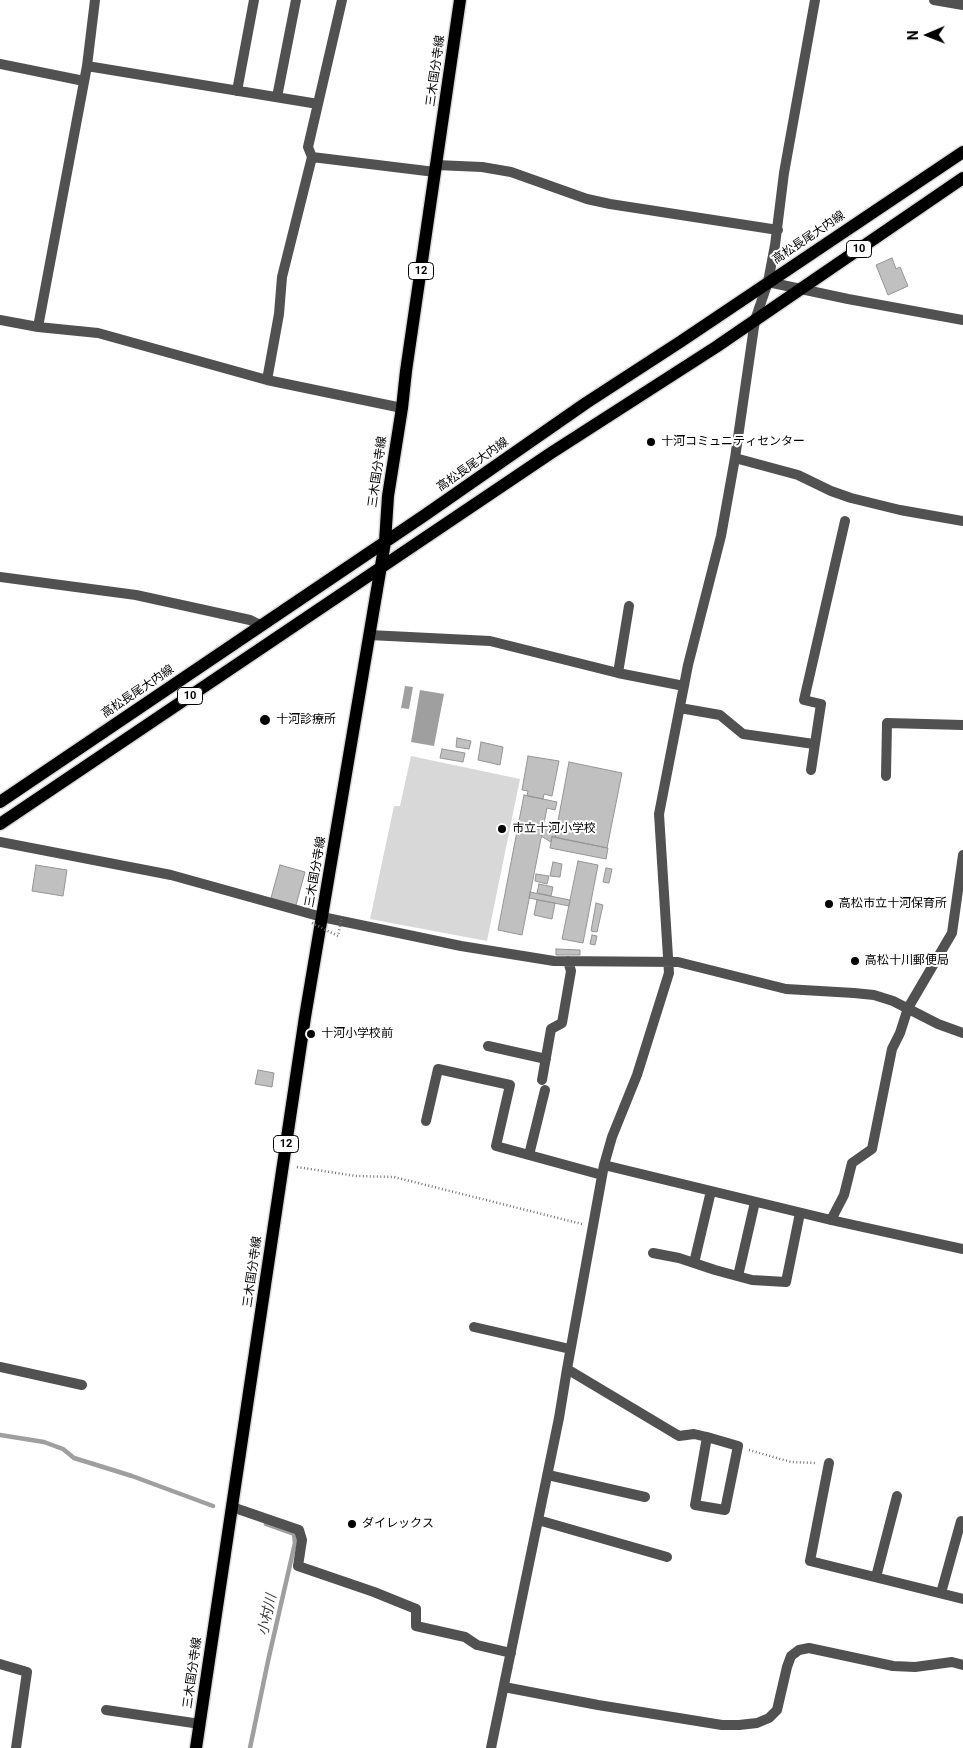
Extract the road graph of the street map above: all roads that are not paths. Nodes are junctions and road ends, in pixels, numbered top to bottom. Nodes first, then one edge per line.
1 (95, 0) edge
2 (254, 0) edge
3 (296, 0) edge
4 (342, 0) edge
5 (460, 0) edge
6 (815, 0) edge
7 (934, 0) edge
8 (963, 5) edge
9 (0, 64) edge
10 (87, 66) junction
11 (84, 82) junction
12 (237, 91) junction
13 (277, 97) junction
14 (318, 104) junction
15 (963, 152) edge
16 (312, 157) junction
17 (436, 168) junction
18 (963, 178) edge
19 (778, 230) junction
20 (768, 282) junction
21 (800, 290) junction
22 (0, 320) edge
23 (755, 320) junction
24 (963, 320) edge
25 (38, 327) junction
26 (266, 380) junction
27 (402, 408) junction
28 (735, 458) junction
29 (845, 521) dead end
30 (963, 521) edge
31 (384, 542) junction
32 (380, 568) junction
33 (0, 577) edge
34 (629, 606) dead end
35 (260, 625) junction
36 (369, 635) junction
37 (618, 673) junction
38 (684, 686) junction
39 (680, 708) junction
40 (963, 725) edge
41 (814, 744) junction
42 (811, 770) dead end
43 (886, 776) dead end
44 (0, 802) edge
45 (0, 824) edge
46 (0, 842) edge
47 (963, 857) edge
48 (317, 920) junction
49 (568, 961) junction
50 (668, 962) junction
51 (908, 1008) junction
52 (963, 1033) edge
53 (488, 1046) dead end
54 (546, 1059) junction
55 (426, 1121) dead end
56 (530, 1155) junction
57 (603, 1170) junction
58 (710, 1191) junction
59 (755, 1202) junction
60 (800, 1213) junction
61 (832, 1220) junction
62 (963, 1249) edge
63 (653, 1253) dead end
64 (694, 1263) junction
65 (738, 1276) junction
66 (474, 1327) dead end
67 (570, 1349) junction
68 (0, 1367) edge
69 (567, 1369) junction
70 (82, 1385) dead end
71 (707, 1437) junction
72 (829, 1463) road end
73 (548, 1475) junction
74 (896, 1496) dead end
75 (645, 1497) dead end
76 (232, 1507) junction
77 (538, 1520) junction
78 (961, 1520) dead end
79 (667, 1557) dead end
80 (876, 1577) junction
81 (941, 1593) junction
82 (963, 1599) edge
83 (511, 1653) junction
84 (0, 1664) edge
85 (963, 1665) edge
86 (504, 1687) junction
87 (106, 1710) dead end
88 (200, 1724) junction
89 (16, 1748) edge
90 (196, 1748) edge
91 (491, 1748) edge

1 - 10 street
2 - 12 street
3 - 13 street
4 - 14 street
5 - 17 main road, 三木国分寺線 / 12
6 - 19 street
7 - 8 street
9 - 11 street
10 - 11 street
10 - 12 street
11 - 25 street
12 - 13 street
13 - 14 street
14 - 16 street
15 - 20 main road, 高松長尾大内線 / 10
16 - 17 street
16 - 26 street
17 - 19 street
17 - 27 main road, 三木国分寺線 / 12
18 - 21 main road, 10
19 - 20 street
20 - 21 street
20 - 23 street
20 - 31 main road, 高松長尾大内線 / 10
21 - 23 main road, 10
21 - 24 street
22 - 25 street
23 - 28 street
23 - 32 main road, 10
25 - 26 street
26 - 27 street
27 - 31 main road, 三木国分寺線 / 12
28 - 30 street
28 - 38 street
29 - 41 street
31 - 32 main road, 三木国分寺線 / 12
31 - 35 main road, 高松長尾大内線 / 10
32 - 36 main road, 三木国分寺線 / 12
32 - 45 main road, 10
33 - 35 street
34 - 37 street
35 - 44 main road, 高松長尾大内線 / 10
36 - 37 street
36 - 48 main road, 三木国分寺線 / 12
37 - 38 street
38 - 39 street
39 - 41 street
39 - 50 street
40 - 43 street
41 - 42 street
46 - 48 street
47 - 51 street
48 - 49 street
48 - 76 main road, 三木国分寺線 / 12
49 - 50 street
49 - 54 street
50 - 51 street
50 - 57 street
51 - 52 street
51 - 61 street
53 - 54 street
54 - 56 street
55 - 56 street
56 - 57 street
57 - 58 street
57 - 67 street
58 - 59 street
58 - 64 street
59 - 60 street
59 - 65 street
60 - 61 street
60 - 65 street
61 - 62 street
63 - 64 street
64 - 65 street
66 - 67 street
67 - 69 street
68 - 70 street
69 - 71 street
69 - 73 street
71 - 71 street
72 - 80 street
73 - 75 street
73 - 77 street
74 - 80 street
76 - 83 street
76 - 88 main road, 三木国分寺線 / 12
77 - 79 street
77 - 83 street
78 - 81 street
80 - 81 street
81 - 82 street
83 - 86 street
84 - 89 street
85 - 86 street
86 - 91 street
87 - 88 street
88 - 90 main road, 三木国分寺線 / 12

